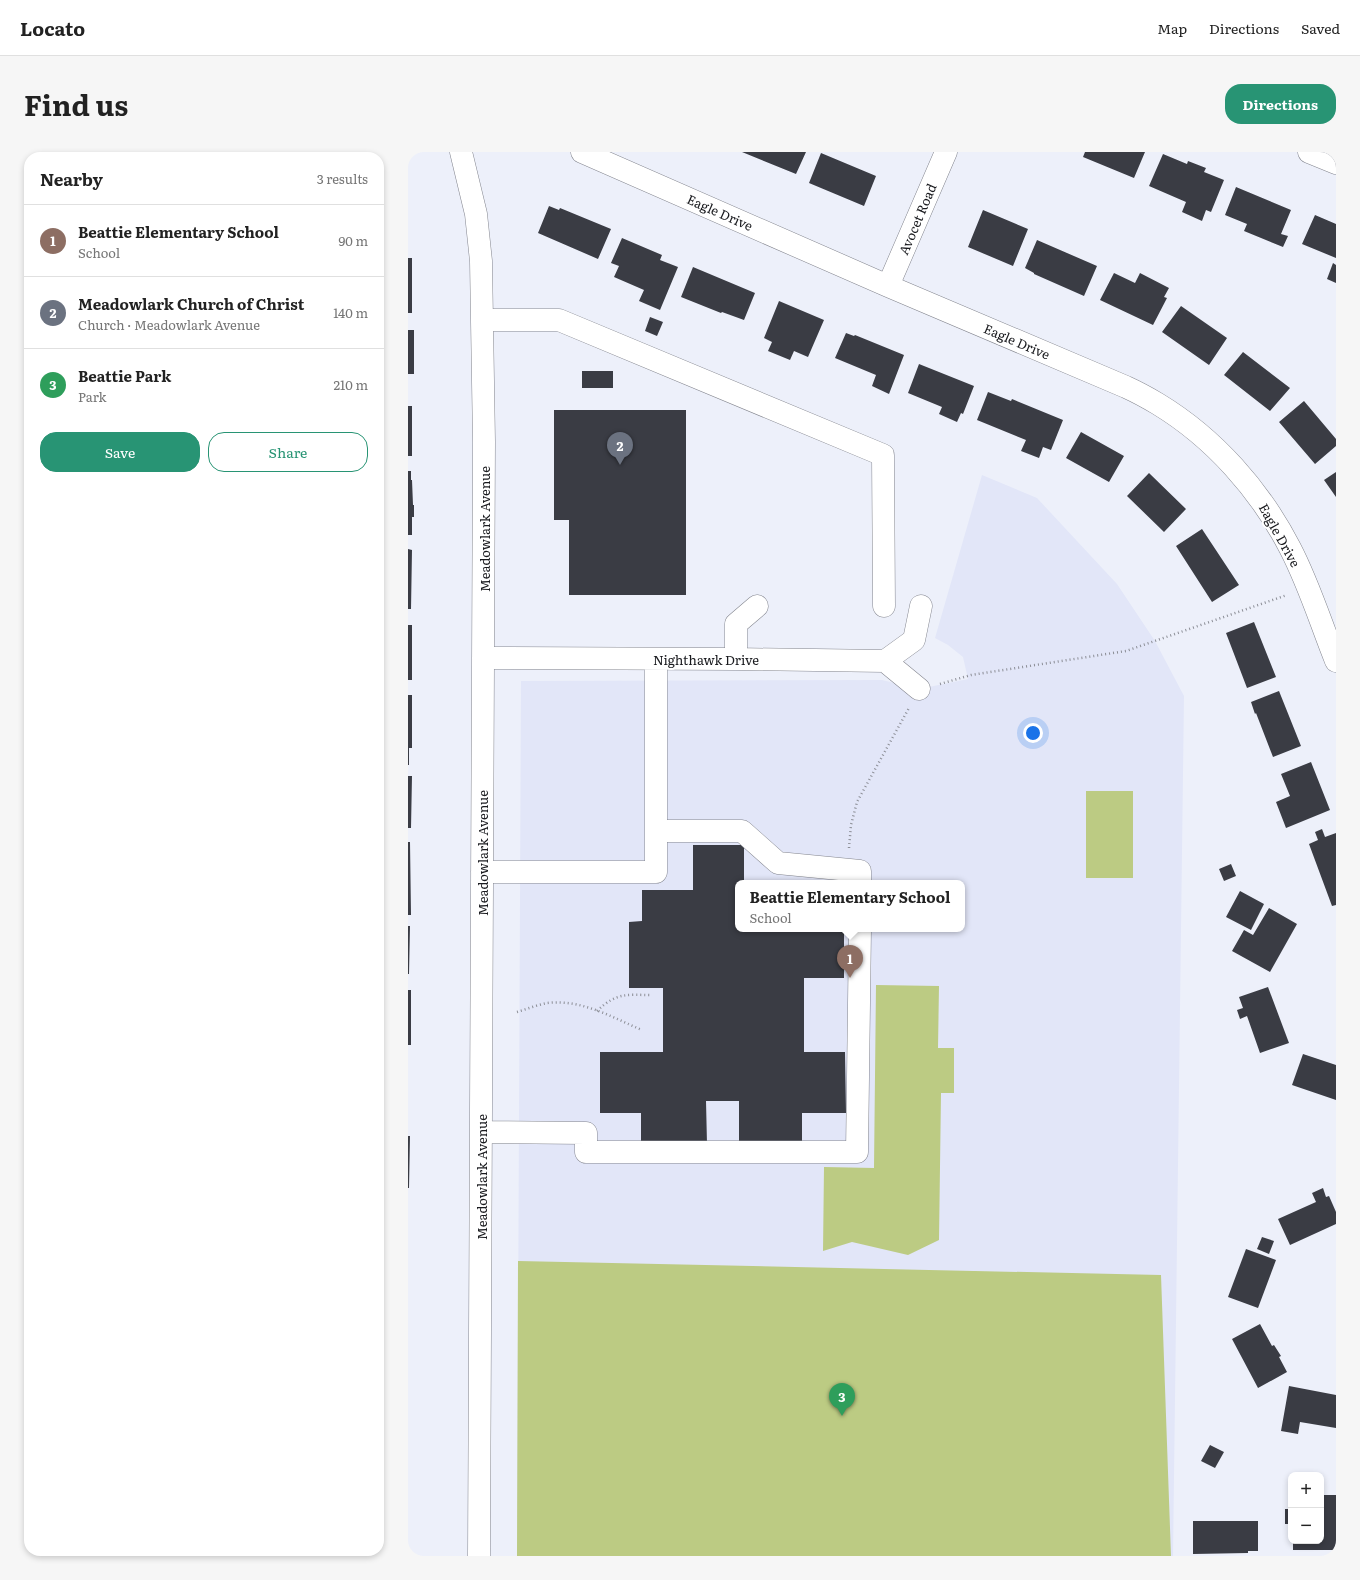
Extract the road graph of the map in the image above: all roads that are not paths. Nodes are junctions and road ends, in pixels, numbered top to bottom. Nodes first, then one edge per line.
1 (461, 152) edge
2 (582, 152) edge
3 (946, 152) edge
4 (1309, 152) edge
5 (1336, 163) edge
6 (888, 286) junction
7 (482, 320) junction
8 (757, 606) dead end
9 (884, 606) dead end
10 (921, 606) dead end
11 (1329, 623) edge
12 (483, 658) junction
13 (656, 659) junction
14 (736, 659) junction
15 (885, 661) junction
16 (1336, 661) edge
17 (919, 689) road end
18 (656, 831) junction
19 (482, 872) junction
20 (854, 877) edge
21 (860, 932) edge
22 (481, 1132) junction
23 (479, 1556) edge

1 - 7 street, Meadowlark Avenue
2 - 6 street, Eagle Drive
3 - 6 street, Avocet Road
4 - 5 street
6 - 11 street, Eagle Drive
7 - 9 street
7 - 12 street, Meadowlark Avenue
8 - 14 street
10 - 15 street
11 - 16 street, Eagle Drive
12 - 13 street, Nighthawk Drive
12 - 19 street, Meadowlark Avenue
13 - 14 street, Nighthawk Drive
13 - 18 street
14 - 15 street, Nighthawk Drive
15 - 17 street
18 - 19 street
18 - 20 street
19 - 22 street, Meadowlark Avenue
21 - 22 street
22 - 23 street, Meadowlark Avenue

